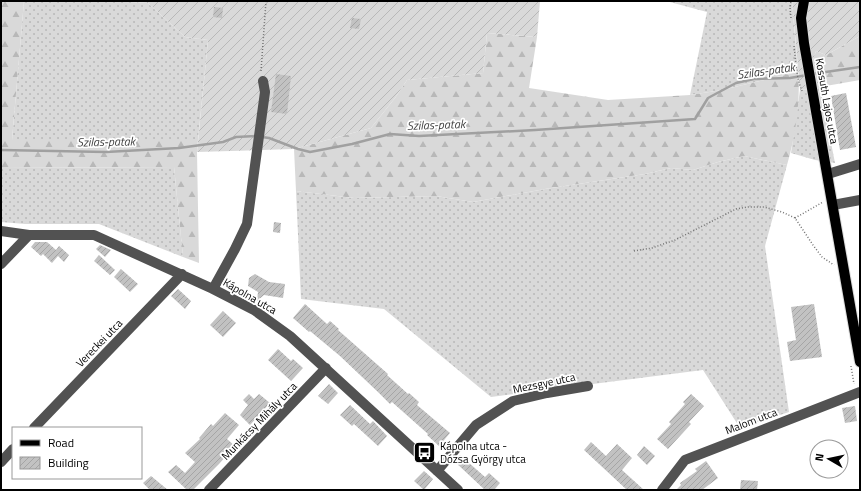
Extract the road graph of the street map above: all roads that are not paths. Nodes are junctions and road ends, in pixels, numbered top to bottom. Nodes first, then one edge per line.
1 (804, 1) edge
2 (263, 81) road end
3 (860, 164) edge
4 (828, 174) junction
5 (860, 200) edge
6 (833, 203) junction
7 (1, 231) edge
8 (29, 234) junction
9 (1, 264) edge
10 (182, 274) junction
11 (213, 289) junction
12 (860, 362) edge
13 (326, 368) junction
14 (588, 386) dead end
15 (860, 392) edge
16 (35, 427) edge
17 (12, 450) edge
18 (1, 462) edge
19 (437, 471) junction
20 (452, 488) edge
21 (209, 490) edge
22 (662, 490) edge

1 - 4 main road, Kossuth Lajos utca
2 - 11 street
3 - 4 street
4 - 6 main road, Kossuth Lajos utca
5 - 6 street
6 - 12 main road, Kossuth Lajos utca
7 - 8 street, Kápolna utca
8 - 9 street
8 - 10 street, Kápolna utca
10 - 11 street, Kápolna utca
10 - 16 street, Vereckei utca
11 - 13 street, Kápolna utca
13 - 19 street, Kápolna utca
13 - 21 street, Munkácsy Mihály utca
14 - 19 street, Mezsgye utca
15 - 22 street, Malom utca
17 - 18 street
19 - 20 street, Kápolna utca

